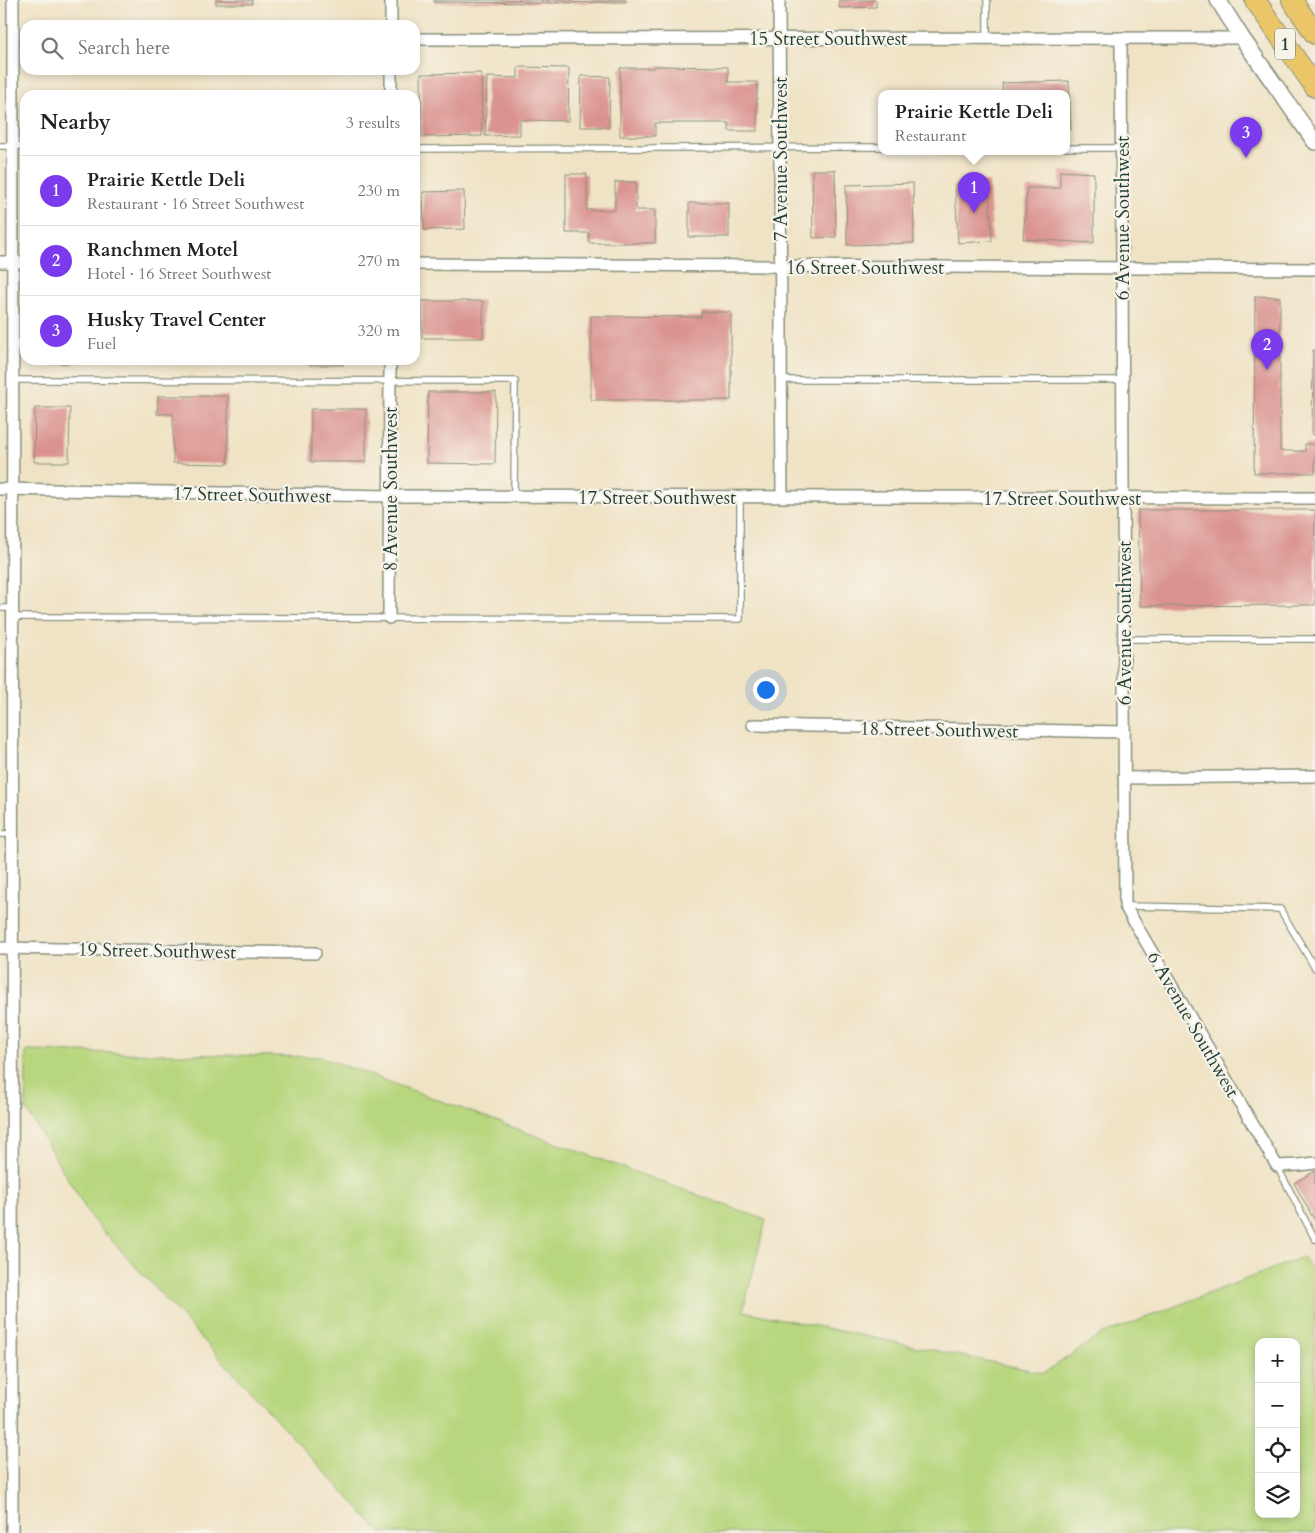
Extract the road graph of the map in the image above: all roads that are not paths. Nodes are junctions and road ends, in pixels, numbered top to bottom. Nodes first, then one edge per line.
1 (12, 0) edge
2 (391, 0) edge
3 (779, 0) edge
4 (987, 0) edge
5 (1218, 0) edge
6 (1256, 0) edge
7 (1292, 0) edge
8 (391, 20) edge
9 (1315, 34) edge
10 (779, 38) junction
11 (987, 38) junction
12 (1122, 38) junction
13 (1242, 38) junction
14 (420, 39) edge
15 (12, 40) junction
16 (20, 40) edge
17 (390, 75) edge
18 (1315, 87) edge
19 (390, 90) edge
20 (1315, 142) edge
21 (0, 146) edge
22 (12, 146) junction
23 (20, 146) edge
24 (780, 146) junction
25 (878, 147) edge
26 (1070, 148) edge
27 (1122, 148) junction
28 (420, 149) edge
29 (0, 262) edge
30 (12, 262) junction
31 (20, 262) edge
32 (420, 264) edge
33 (781, 266) junction
34 (1122, 268) junction
35 (1315, 269) edge
36 (390, 365) edge
37 (12, 380) junction
38 (782, 380) junction
39 (1123, 380) junction
40 (390, 382) junction
41 (6, 489) edge
42 (390, 496) junction
43 (514, 496) junction
44 (740, 497) junction
45 (782, 497) junction
46 (1123, 498) junction
47 (1315, 498) edge
48 (0, 608) edge
49 (12, 613) junction
50 (390, 618) junction
51 (1124, 638) junction
52 (1315, 638) edge
53 (0, 721) edge
54 (12, 721) junction
55 (753, 725) dead end
56 (1124, 732) junction
57 (1315, 776) edge
58 (1124, 778) junction
59 (6, 834) edge
60 (1125, 906) junction
61 (0, 948) edge
62 (12, 948) junction
63 (315, 953) dead end
64 (1315, 968) edge
65 (1315, 1163) edge
66 (1277, 1166) junction
67 (1315, 1239) edge
68 (12, 1533) edge

1 - 15 street
2 - 8 street
3 - 10 street, 7 Avenue Southwest
4 - 11 lane
5 - 13 street
6 - 18 highway, 1
7 - 9 highway, 1
10 - 11 street, 15 Street Southwest
10 - 14 street, 15 Street Southwest
10 - 24 street, 7 Avenue Southwest
11 - 12 street, 15 Street Southwest
12 - 13 street, 15 Street Southwest
12 - 27 street, 6 Avenue Southwest
13 - 20 street
15 - 16 street
15 - 22 street
17 - 19 street
21 - 22 lane
22 - 23 lane
22 - 30 street
24 - 25 lane
24 - 28 lane
24 - 33 street, 7 Avenue Southwest
26 - 27 lane
27 - 34 street, 6 Avenue Southwest
29 - 30 street
30 - 31 street
30 - 37 street
32 - 33 street, 16 Street Southwest
33 - 34 street, 16 Street Southwest
33 - 38 street, 7 Avenue Southwest
34 - 35 street, 16 Street Southwest
34 - 39 street, 6 Avenue Southwest
36 - 40 street, 8 Avenue Southwest
37 - 40 lane
37 - 41 street
38 - 39 lane
38 - 45 street, 7 Avenue Southwest
39 - 46 street, 6 Avenue Southwest
40 - 42 street, 8 Avenue Southwest
40 - 43 lane
41 - 42 street, 17 Street Southwest
41 - 49 street
42 - 43 street, 17 Street Southwest
42 - 50 street, 8 Avenue Southwest
43 - 44 street, 17 Street Southwest
44 - 45 street, 17 Street Southwest
44 - 50 lane
45 - 46 street, 17 Street Southwest
46 - 47 street, 17 Street Southwest
46 - 51 street, 6 Avenue Southwest
48 - 49 lane
49 - 50 lane
49 - 54 street
51 - 52 lane
51 - 56 street, 6 Avenue Southwest
53 - 54 street
54 - 59 street
55 - 56 street, 18 Street Southwest
56 - 58 street, 6 Avenue Southwest
57 - 58 street
58 - 60 street, 6 Avenue Southwest
59 - 62 street
60 - 64 lane
60 - 66 street, 6 Avenue Southwest
61 - 62 street, 19 Street Southwest
62 - 63 street, 19 Street Southwest
62 - 68 street
65 - 66 street
66 - 67 lane

